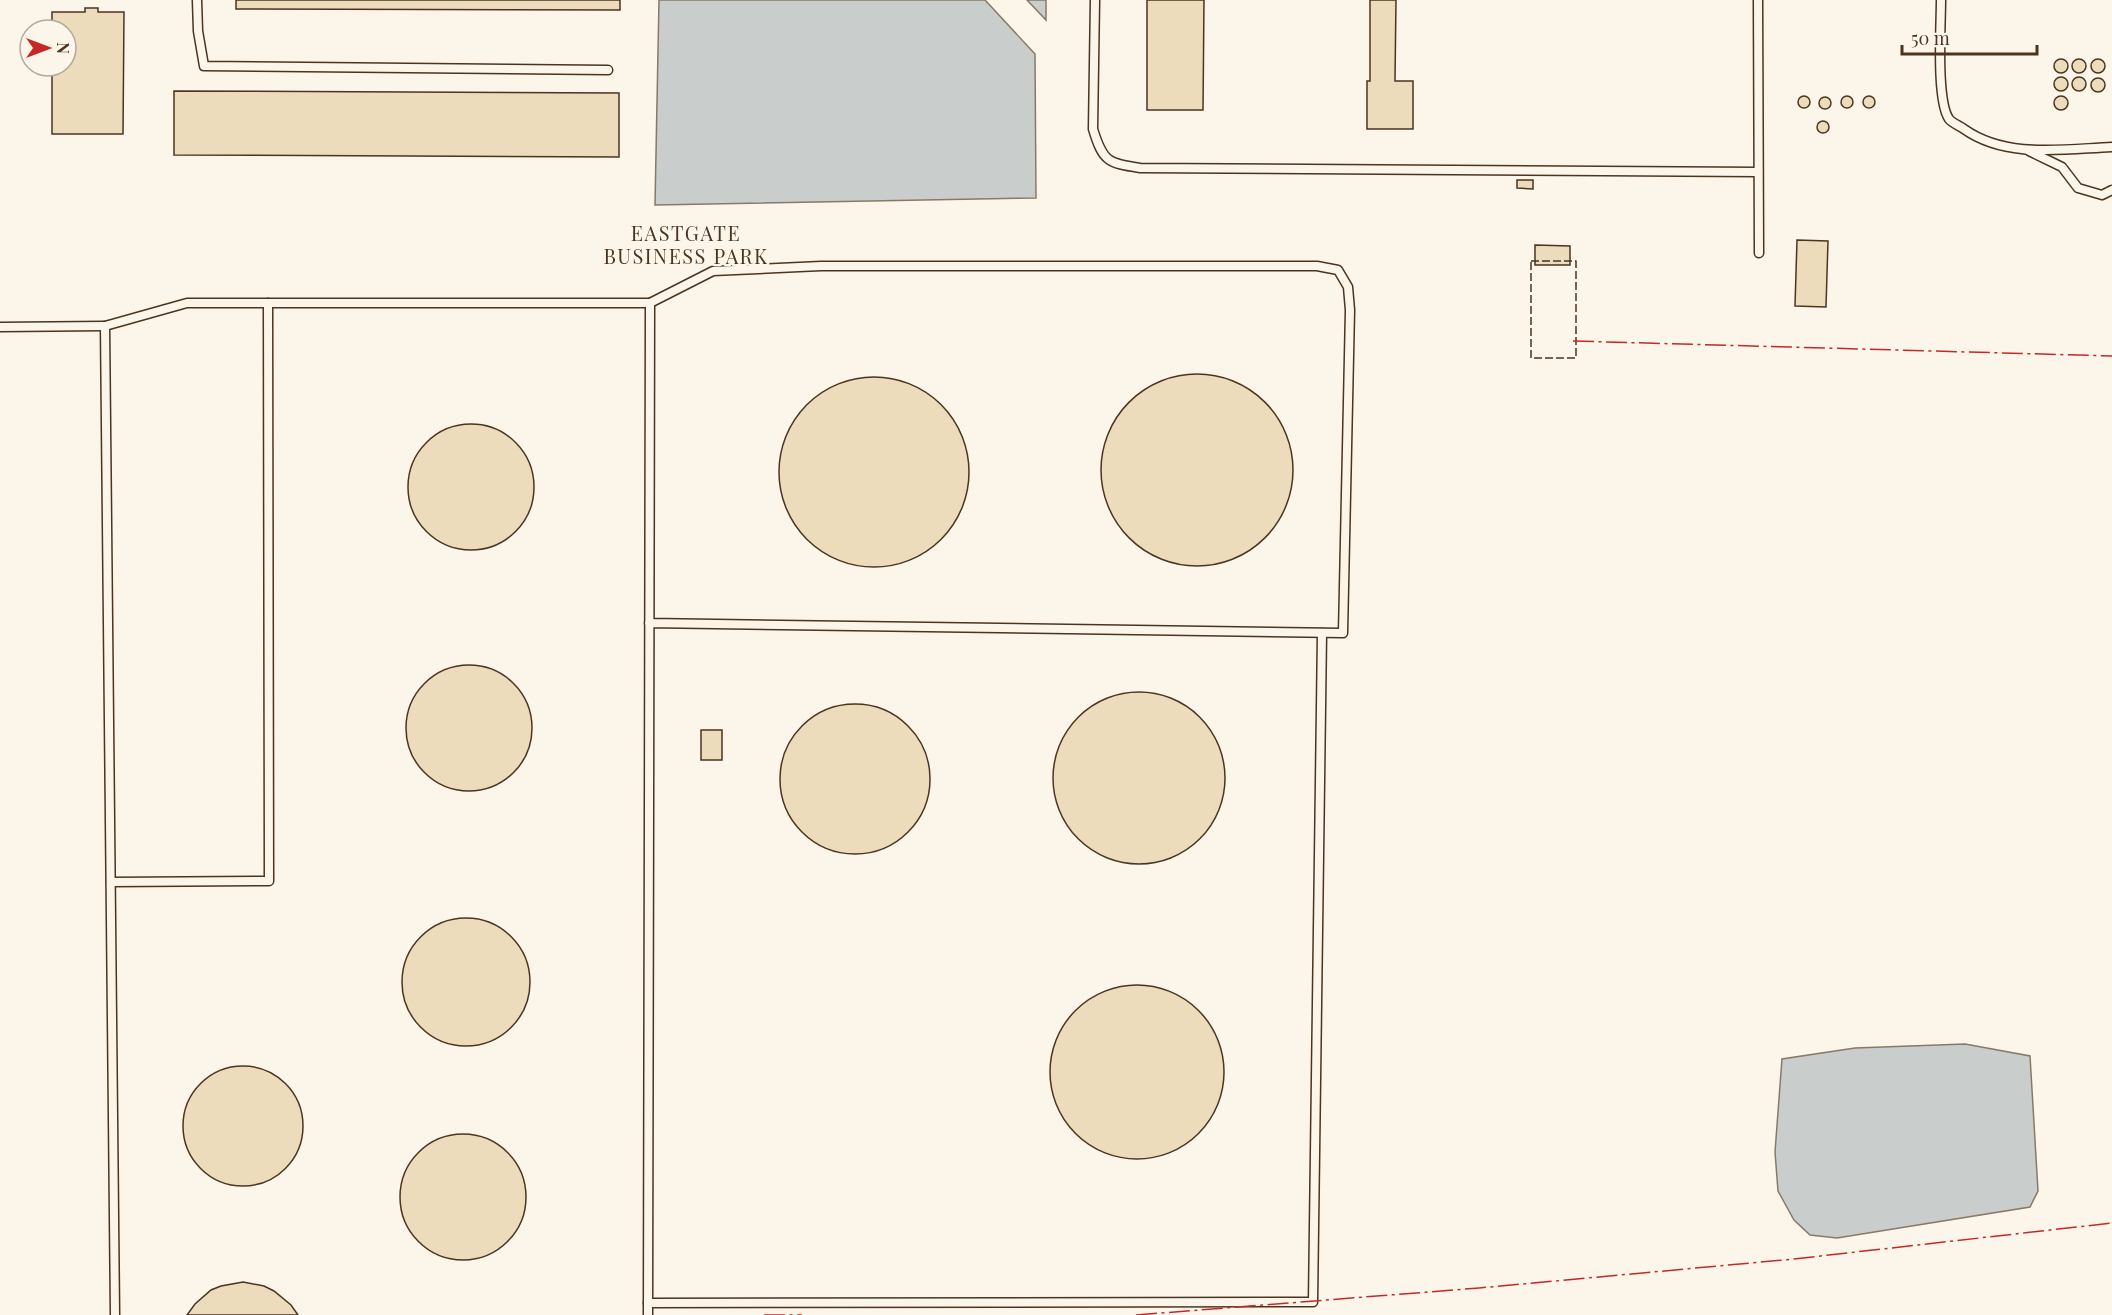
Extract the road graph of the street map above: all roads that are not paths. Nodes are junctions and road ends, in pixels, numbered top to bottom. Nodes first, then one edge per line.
1 (197, 0) edge
2 (1095, 0) edge
3 (1758, 0) edge
4 (1941, 0) edge
5 (608, 70) dead end
6 (2112, 147) edge
7 (2029, 150) junction
8 (1758, 172) junction
9 (2112, 190) edge
10 (1759, 253) dead end
11 (268, 303) junction
12 (650, 303) junction
13 (105, 326) junction
14 (0, 327) edge
15 (649, 623) junction
16 (1322, 633) junction
17 (111, 882) junction
18 (648, 1302) junction
19 (115, 1315) edge
20 (648, 1315) edge

1 - 5 lane
2 - 8 lane
3 - 8 lane
4 - 7 lane
6 - 7 lane
7 - 9 lane
8 - 10 lane
11 - 12 lane
11 - 13 lane
11 - 17 lane
12 - 15 lane
12 - 16 lane
13 - 14 lane
13 - 17 lane
15 - 16 lane
15 - 18 lane
16 - 18 lane
17 - 19 lane
18 - 20 lane

